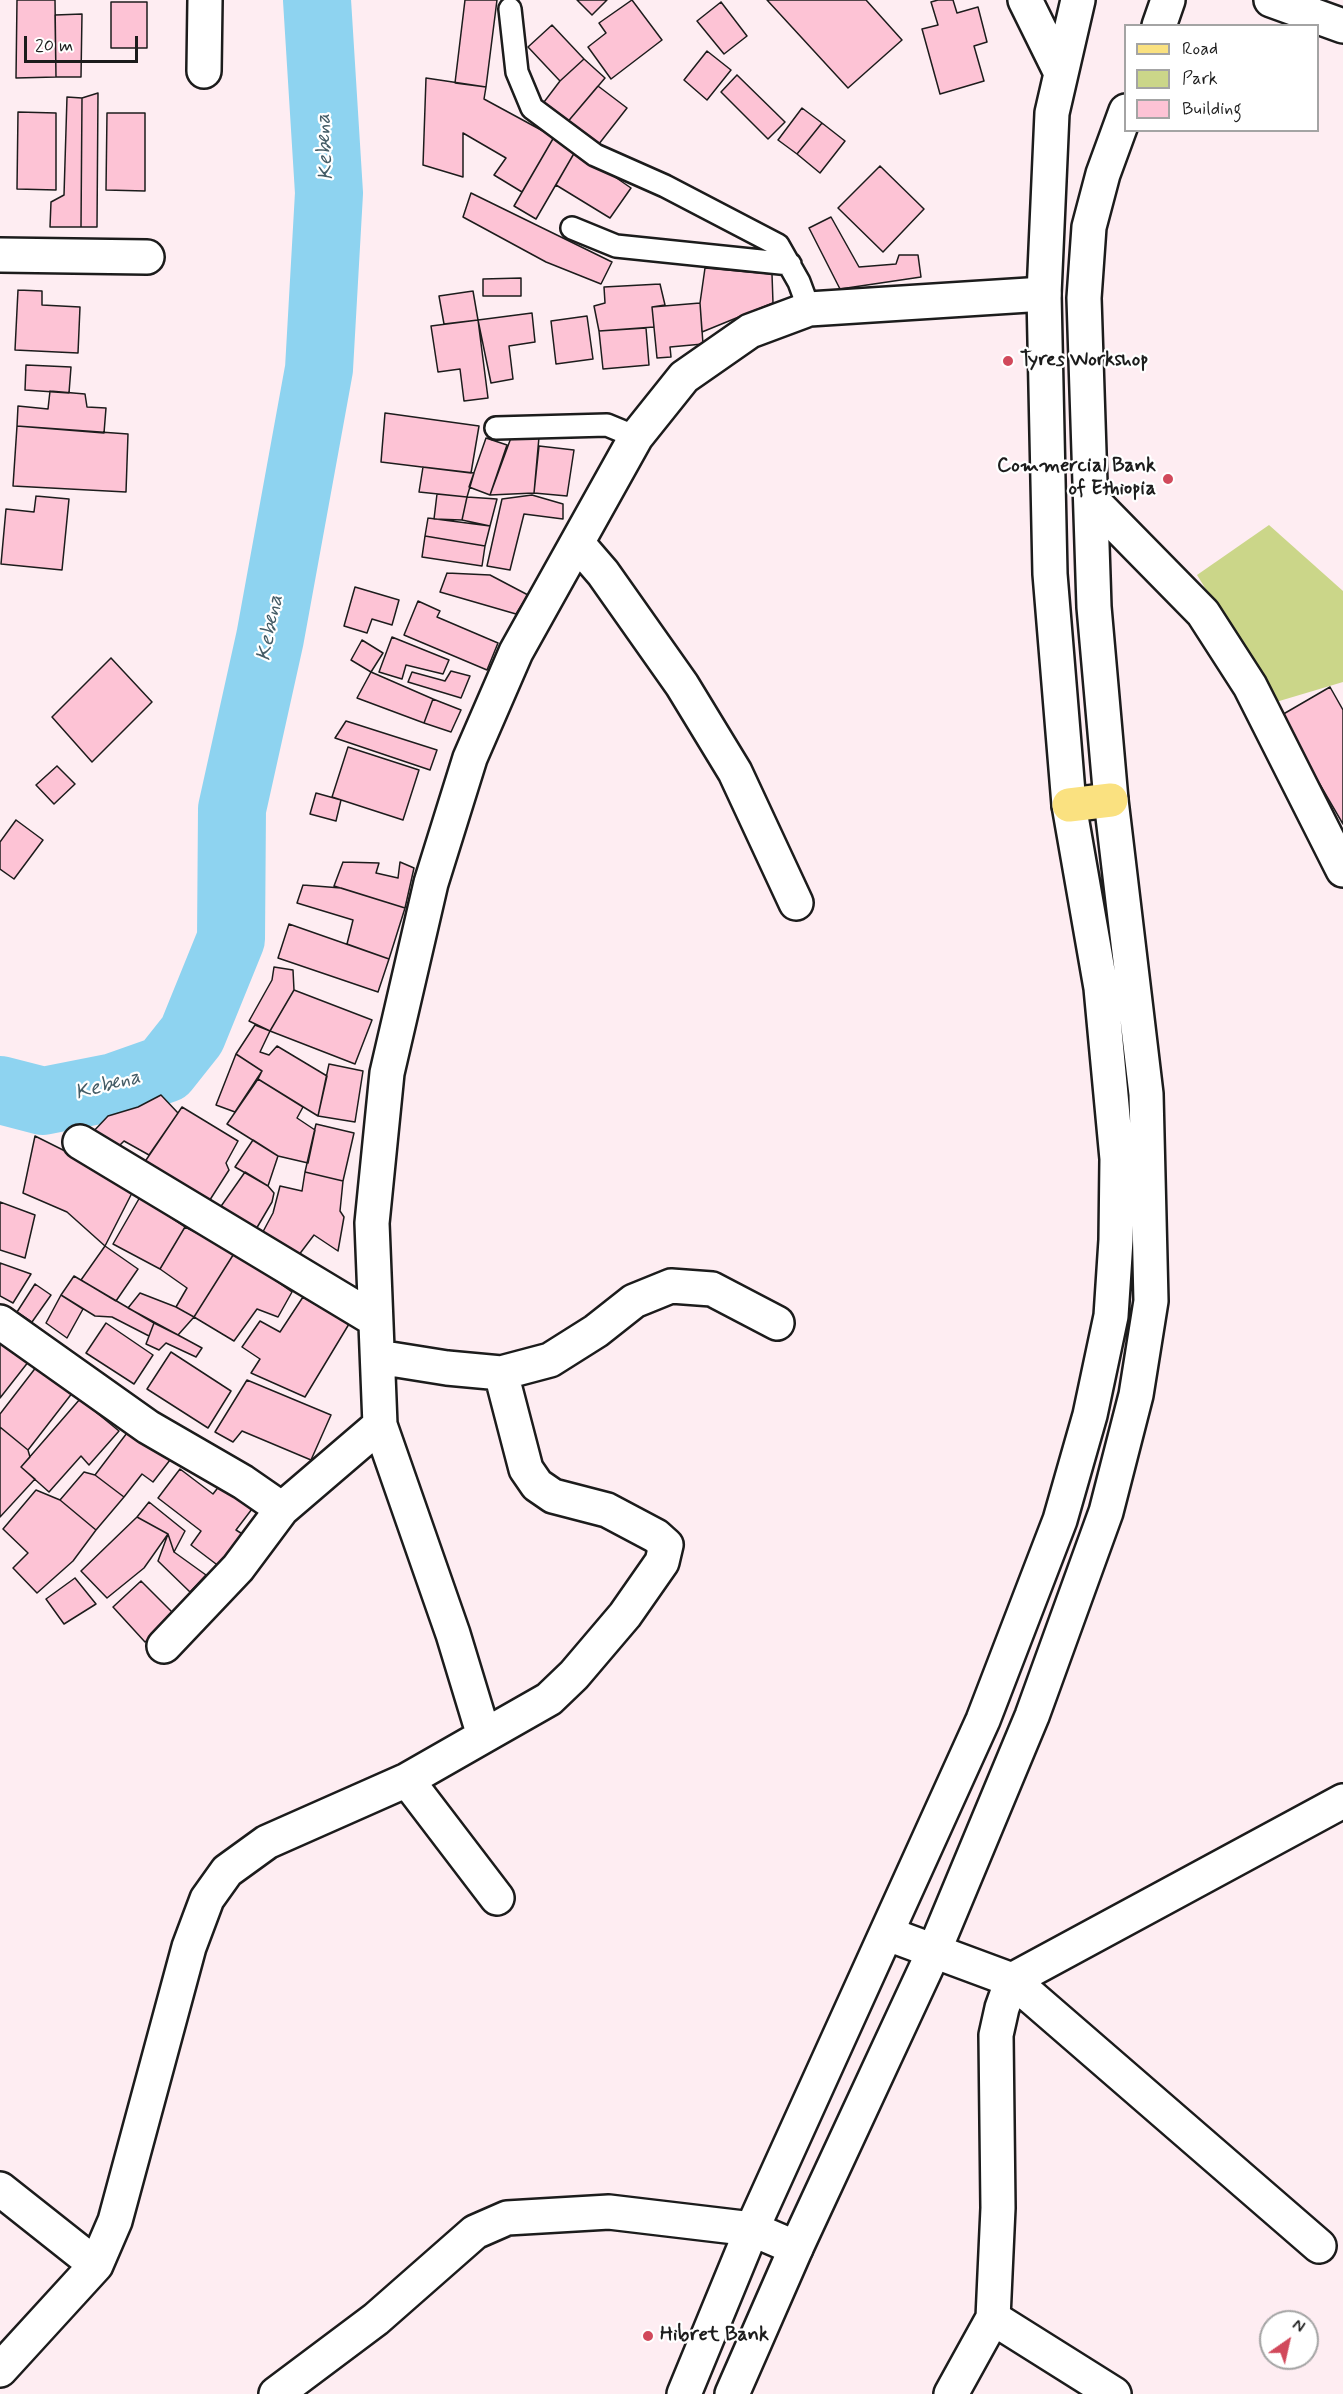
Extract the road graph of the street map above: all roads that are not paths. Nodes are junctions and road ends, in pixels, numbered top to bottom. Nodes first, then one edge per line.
1 (205, 0) edge
2 (1025, 0) edge
3 (1078, 0) edge
4 (1168, 0) edge
5 (1271, 0) edge
6 (510, 9) dead end
7 (1160, 24) edge
8 (1343, 26) edge
9 (1343, 36) edge
10 (1319, 41) edge
11 (204, 71) dead end
12 (1061, 73) junction
13 (1124, 116) edge
14 (572, 228) dead end
15 (0, 255) edge
16 (147, 257) dead end
17 (790, 264) junction
18 (1044, 294) junction
19 (809, 309) junction
20 (496, 428) dead end
21 (636, 437) junction
22 (1092, 500) junction
23 (578, 544) junction
24 (1111, 800) junction
25 (1069, 804) junction
26 (1343, 870) edge
27 (796, 903) dead end
28 (80, 1142) dead end
29 (374, 1319) junction
30 (0, 1322) edge
31 (777, 1323) dead end
32 (378, 1357) junction
33 (501, 1373) junction
34 (380, 1425) junction
35 (282, 1509) junction
36 (164, 1646) dead end
37 (484, 1736) junction
38 (407, 1780) junction
39 (1343, 1801) edge
40 (497, 1898) dead end
41 (888, 1934) junction
42 (934, 1951) junction
43 (1012, 1980) junction
44 (0, 2189) edge
45 (752, 2229) junction
46 (1319, 2246) dead end
47 (796, 2248) junction
48 (96, 2265) junction
49 (993, 2319) junction
50 (0, 2370) edge
51 (276, 2394) edge
52 (684, 2394) edge
53 (732, 2394) edge
54 (951, 2394) edge
55 (1114, 2394) edge

1 - 11 street
2 - 12 street
3 - 12 street
4 - 7 street
5 - 8 street
6 - 17 lane
9 - 10 street
12 - 18 street
13 - 22 street
14 - 17 lane
15 - 16 street
17 - 19 lane
18 - 19 street
18 - 25 street
19 - 21 street
20 - 21 lane
21 - 23 street
22 - 24 street
22 - 26 street
23 - 27 street
23 - 29 street
24 - 25 main road
24 - 42 street
25 - 41 street
28 - 29 street
29 - 32 street
30 - 35 street
31 - 33 street
32 - 33 street
32 - 34 street
33 - 37 street
34 - 35 street
34 - 37 street
35 - 36 street
37 - 38 street
38 - 40 street
38 - 48 street
39 - 43 street
41 - 42 street
41 - 45 street
42 - 43 street
42 - 47 street
43 - 46 street
43 - 49 street
44 - 48 street
45 - 47 street
45 - 51 street
45 - 52 street
47 - 53 street
48 - 50 street
49 - 54 street
49 - 55 street

